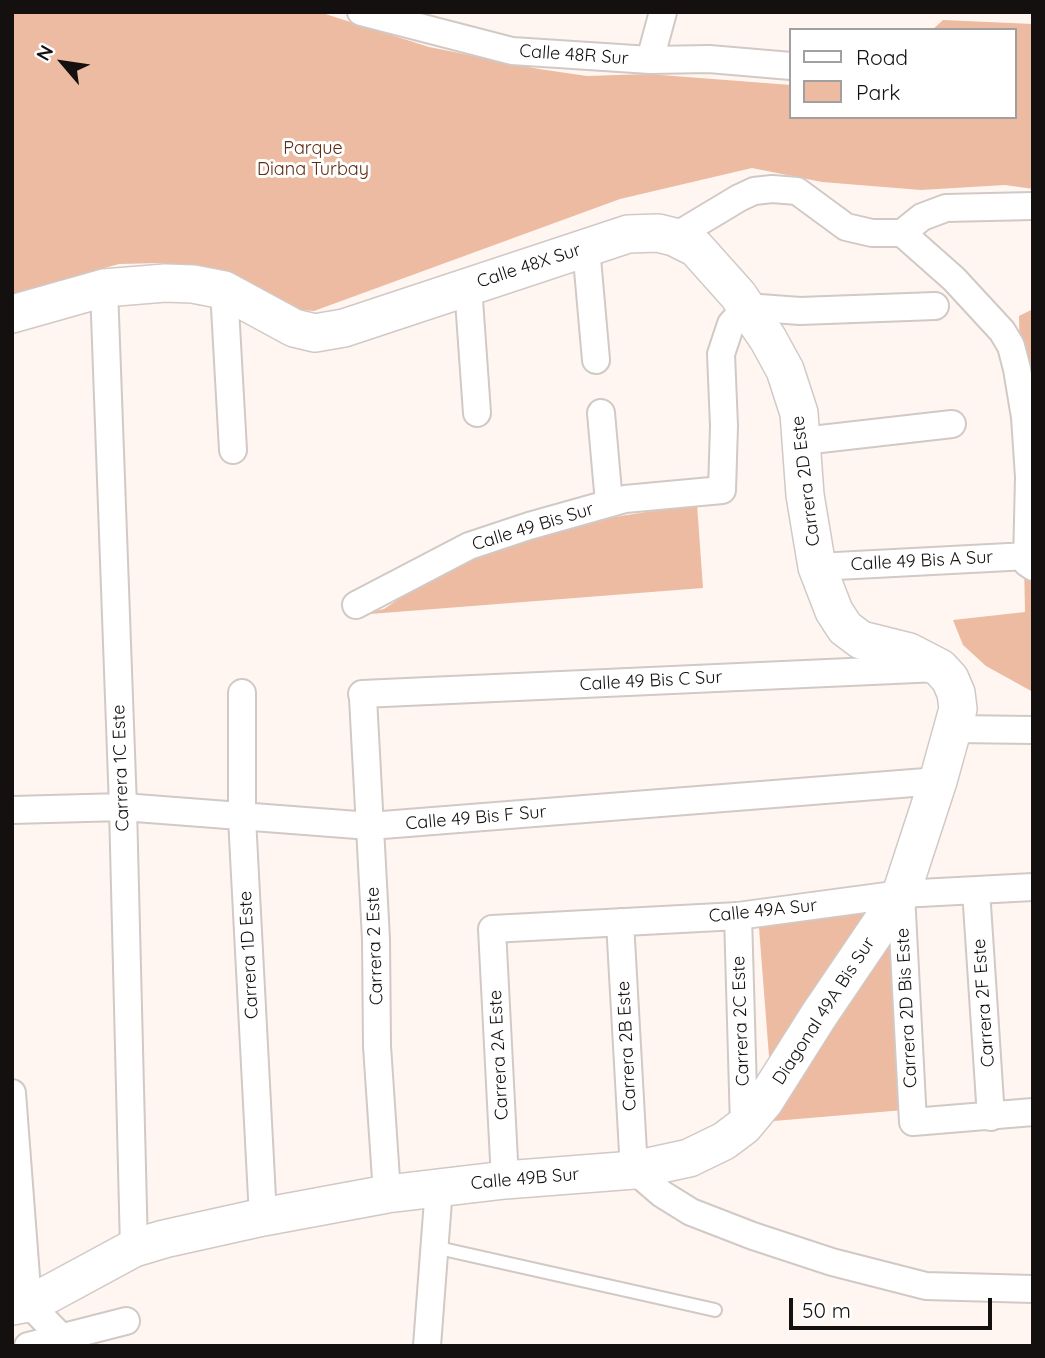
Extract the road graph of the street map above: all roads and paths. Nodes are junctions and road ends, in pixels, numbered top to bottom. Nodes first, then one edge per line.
1 (361, 12) edge
2 (663, 12) edge
3 (390, 16) edge
4 (650, 60) junction
5 (790, 66) edge
6 (1033, 206) edge
7 (902, 233) junction
8 (674, 237) junction
9 (586, 247) junction
10 (468, 286) junction
11 (104, 288) junction
12 (224, 290) junction
13 (935, 306) dead end
14 (746, 307) junction
15 (12, 314) edge
16 (596, 360) dead end
17 (477, 413) dead end
18 (601, 413) dead end
19 (952, 424) dead end
20 (803, 440) junction
21 (233, 450) dead end
22 (609, 503) junction
23 (1029, 562) edge
24 (817, 566) junction
25 (356, 605) dead end
26 (940, 668) junction
27 (242, 693) dead end
28 (363, 696) joint
29 (954, 729) junction
30 (1033, 730) edge
31 (939, 781) junction
32 (123, 807) junction
33 (12, 810) edge
34 (242, 818) junction
35 (370, 826) junction
36 (1033, 887) edge
37 (976, 890) junction
38 (901, 894) junction
39 (738, 916) junction
40 (620, 922) junction
41 (492, 929) joint
42 (12, 1093) edge
43 (1033, 1112) edge
44 (991, 1117) junction
45 (744, 1126) junction
46 (634, 1170) junction
47 (506, 1180) junction
48 (439, 1187) junction
49 (387, 1194) junction
50 (263, 1217) junction
51 (434, 1247) junction
52 (134, 1248) junction
53 (1033, 1289) edge
54 (20, 1305) edge
55 (715, 1310) dead end
56 (126, 1321) dead end
57 (66, 1342) edge
58 (28, 1346) edge
59 (427, 1346) edge

1 - 3 street, Calle 48R Sur
2 - 4 street
3 - 4 street, Calle 48R Sur
4 - 5 street, Calle 48R Sur
6 - 7 street
7 - 8 street
7 - 23 street
8 - 9 street, Calle 48X Sur
8 - 14 street, Carrera 2D Este
9 - 10 street, Calle 48X Sur
9 - 16 street
10 - 12 street, Calle 48X Sur
10 - 17 street
11 - 12 street, Calle 48X Sur
11 - 15 street, Calle 48X Sur
11 - 32 street, Carrera 1C Este
12 - 21 street
13 - 14 street
14 - 20 street, Carrera 2D Este
14 - 22 street, Calle 49 Bis Sur
18 - 22 street
19 - 20 street
20 - 24 street, Carrera 2D Este
22 - 25 street, Calle 49 Bis Sur
23 - 24 street, Calle 49 Bis A Sur
24 - 26 street, Carrera 2D Este
26 - 28 street, Calle 49 Bis C Sur
26 - 29 street
27 - 34 street, Carrera 1D Este
28 - 35 street, Carrera 2 Este
29 - 30 street
29 - 31 street
31 - 35 street, Calle 49 Bis F Sur
31 - 38 street
32 - 33 street, Calle 49 Bis F Sur
32 - 34 street, Calle 49 Bis F Sur
32 - 52 street, Carrera 1C Este
34 - 35 street, Calle 49 Bis F Sur
34 - 50 street, Carrera 1D Este
35 - 49 street, Carrera 2 Este
36 - 37 street, Calle 49A Sur
37 - 38 street, Calle 49A Sur
37 - 44 street, Carrera 2F Este
38 - 39 street, Calle 49A Sur
38 - 44 street, Carrera 2D Bis Este
38 - 45 street, Diagonal 49A Bis Sur
39 - 40 street, Calle 49A Sur
39 - 45 street, Carrera 2C Este
40 - 41 street, Calle 49A Sur
40 - 46 street, Carrera 2B Este
41 - 47 street, Carrera 2A Este
42 - 54 street
43 - 44 street
45 - 46 street, Diagonal 49A Bis Sur
46 - 47 street, Calle 49B Sur
46 - 53 street
47 - 48 street, Calle 49B Sur
48 - 49 street, Calle 49B Sur
48 - 51 street
49 - 50 street, Calle 49B Sur
50 - 52 street, Calle 49B Sur
51 - 55 lane
51 - 59 street
52 - 54 street, Calle 49B Sur
54 - 57 street
56 - 57 street
57 - 58 street

